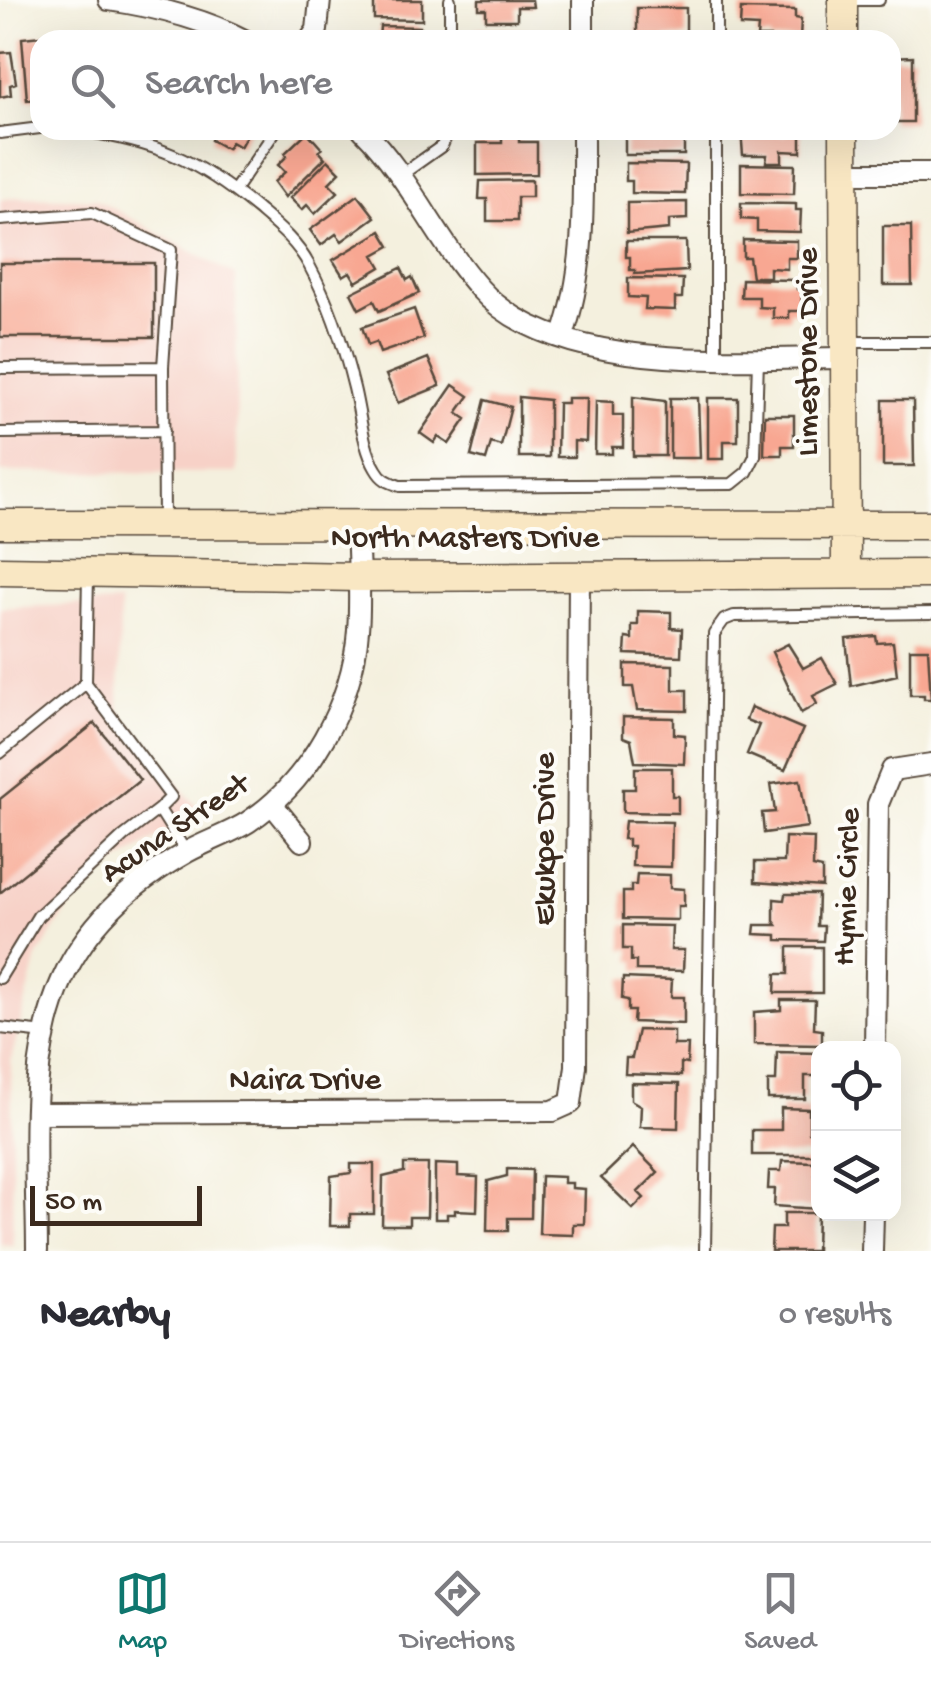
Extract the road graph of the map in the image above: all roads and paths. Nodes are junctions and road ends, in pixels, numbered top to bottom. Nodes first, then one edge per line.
1 (109, 0) edge
2 (320, 0) edge
3 (450, 0) edge
4 (583, 0) edge
5 (716, 0) edge
6 (842, 0) edge
7 (880, 0) edge
8 (188, 9) edge
9 (225, 30) edge
10 (317, 30) edge
11 (450, 30) edge
12 (583, 30) edge
13 (716, 30) edge
14 (843, 30) edge
15 (30, 130) edge
16 (0, 134) edge
17 (133, 140) edge
18 (269, 140) edge
19 (371, 140) edge
20 (445, 140) edge
21 (583, 140) edge
22 (716, 140) edge
23 (844, 140) edge
24 (845, 173) junction
25 (931, 173) edge
26 (401, 175) junction
27 (234, 190) junction
28 (0, 220) edge
29 (562, 338) junction
30 (931, 342) edge
31 (844, 350) junction
32 (716, 357) junction
33 (758, 358) junction
34 (163, 367) junction
35 (0, 368) edge
36 (164, 431) junction
37 (0, 434) edge
38 (0, 524) edge
39 (164, 524) junction
40 (357, 524) junction
41 (846, 524) junction
42 (931, 525) edge
43 (0, 571) edge
44 (846, 573) junction
45 (88, 574) junction
46 (578, 574) junction
47 (931, 574) edge
48 (359, 577) junction
49 (931, 614) edge
50 (86, 683) junction
51 (0, 753) edge
52 (931, 764) edge
53 (272, 804) junction
54 (160, 809) junction
55 (302, 842) dead end
56 (186, 853) junction
57 (0, 978) edge
58 (0, 1028) edge
59 (45, 1033) junction
60 (875, 1041) edge
61 (570, 1103) joint
62 (37, 1114) junction
63 (873, 1221) edge
64 (37, 1251) edge
65 (705, 1251) edge
66 (872, 1251) edge

1 - 8 street
2 - 10 street
3 - 11 lane
4 - 12 street
5 - 13 lane
6 - 7 lane
6 - 14 main road
8 - 9 street
15 - 16 lane
17 - 27 lane
18 - 27 lane
19 - 26 street
20 - 26 lane
21 - 29 street
22 - 32 lane
23 - 24 main road, Limestone Drive
24 - 25 street
24 - 31 main road, Limestone Drive
26 - 29 street
27 - 33 lane
28 - 34 lane
29 - 32 street
30 - 31 lane
31 - 33 street
31 - 41 main road, Limestone Drive
32 - 33 street
34 - 35 lane
34 - 36 lane
36 - 37 lane
36 - 39 lane
38 - 39 main road, North Masters Drive
39 - 40 main road, North Masters Drive
40 - 41 main road, North Masters Drive
40 - 48 street, Acuna Street
41 - 42 main road, North Masters Drive
41 - 44 main road, Limestone Drive
43 - 45 main road, North Masters Drive
44 - 46 main road, North Masters Drive
44 - 47 main road, North Masters Drive
45 - 48 main road, North Masters Drive
45 - 50 lane
46 - 48 main road, North Masters Drive
46 - 61 street, Ekukpe Drive
48 - 53 street, Acuna Street
49 - 65 lane
50 - 51 lane
50 - 54 lane
52 - 60 street, Hymie Circle
53 - 55 street
53 - 56 street, Acuna Street
54 - 56 lane
54 - 57 lane
56 - 59 street, Acuna Street
58 - 59 lane
59 - 62 street, Acuna Street
61 - 62 street, Naira Drive
62 - 64 street, Acuna Street
63 - 66 street

